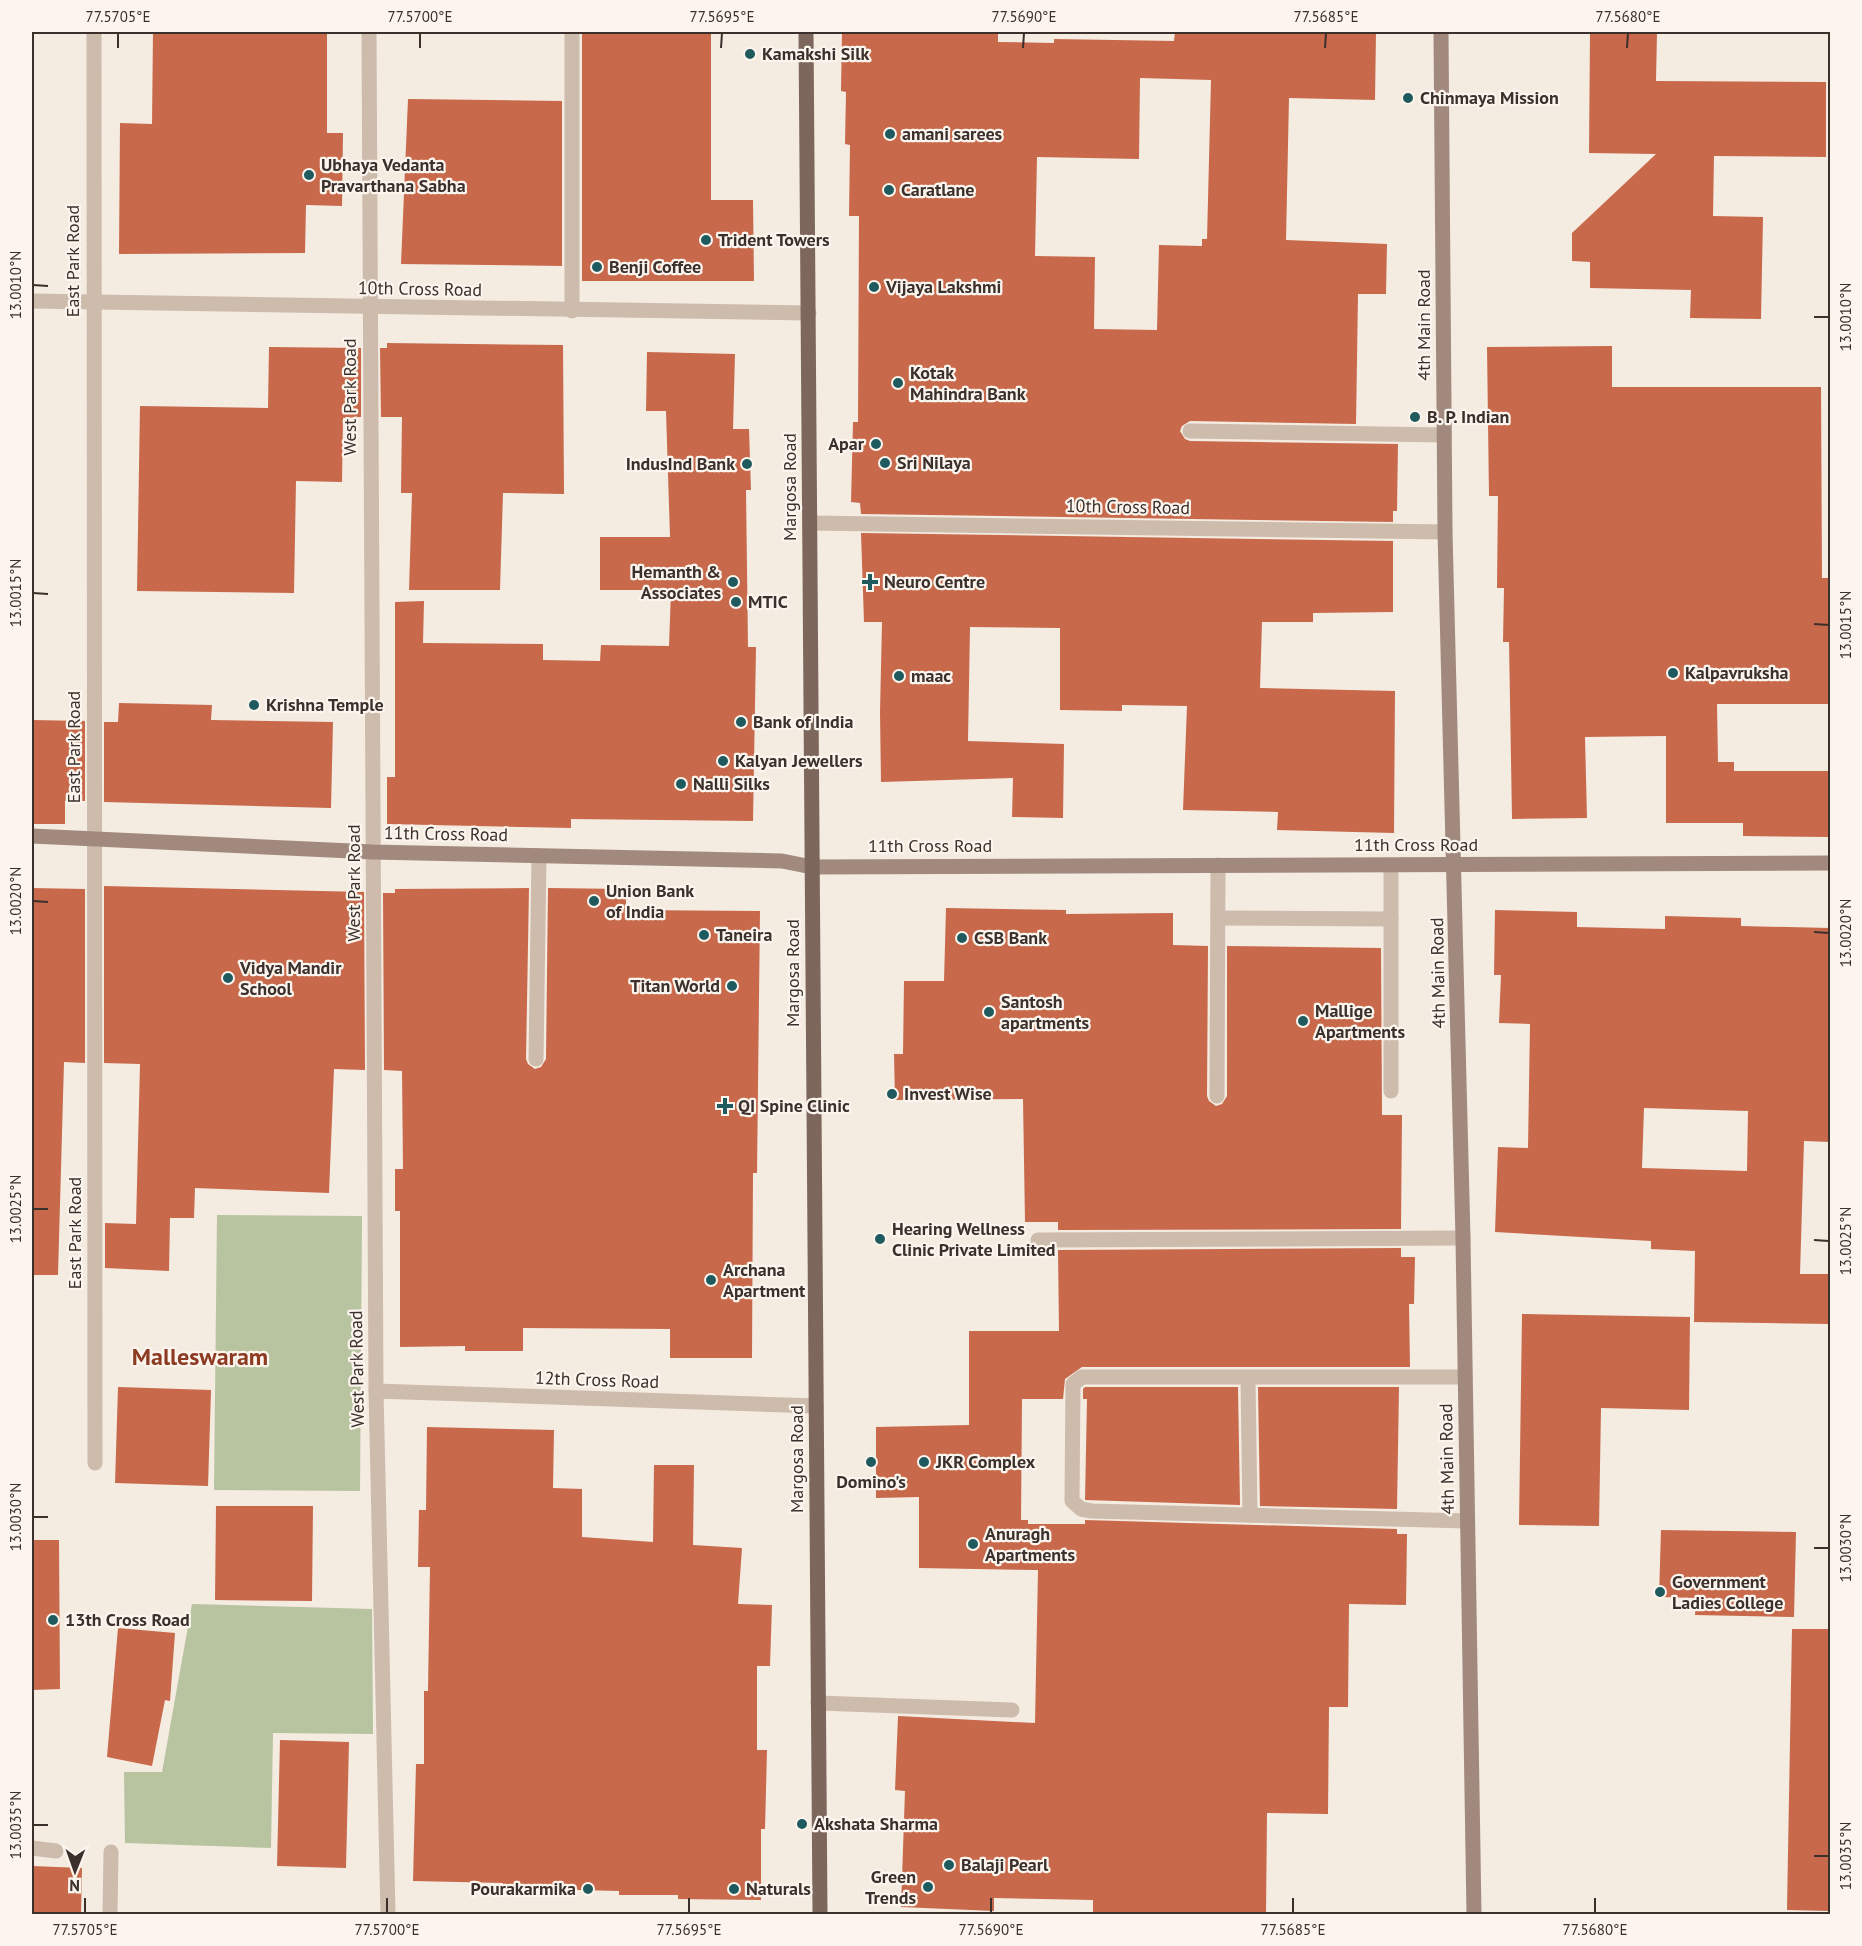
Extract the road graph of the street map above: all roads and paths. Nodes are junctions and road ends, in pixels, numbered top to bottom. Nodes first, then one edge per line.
1 (94, 32) edge
2 (369, 32) edge
3 (572, 32) edge
4 (806, 32) edge
5 (1441, 32) edge
6 (32, 301) edge
7 (93, 301) junction
8 (369, 308) junction
9 (572, 311) junction
10 (809, 313) junction
11 (1190, 431) dead end
12 (1444, 435) junction
13 (810, 523) junction
14 (1445, 532) junction
15 (32, 836) edge
16 (93, 839) junction
17 (374, 852) junction
18 (539, 856) junction
19 (1830, 863) edge
20 (1218, 865) junction
21 (1391, 865) junction
22 (1455, 865) junction
23 (812, 867) junction
24 (1218, 918) junction
25 (1391, 919) junction
26 (536, 1059) dead end
27 (1391, 1091) dead end
28 (1217, 1096) dead end
29 (1463, 1238) junction
30 (1038, 1240) dead end
31 (1465, 1377) junction
32 (1248, 1378) junction
33 (376, 1391) junction
34 (816, 1406) junction
35 (95, 1463) dead end
36 (1250, 1515) junction
37 (1467, 1521) junction
38 (818, 1703) junction
39 (1012, 1710) dead end
40 (32, 1848) edge
41 (56, 1851) dead end
42 (111, 1852) dead end
43 (110, 1914) edge
44 (388, 1914) edge
45 (820, 1914) edge
46 (1474, 1914) edge

1 - 7 street, East Park Road
2 - 8 street, West Park Road
3 - 9 street
4 - 10 main road, Margosa Road
5 - 12 street, 4th Main Road
6 - 7 street, 10th Cross Road
7 - 8 street, 10th Cross Road
7 - 16 street, East Park Road
8 - 9 street, 10th Cross Road
8 - 17 street, West Park Road
9 - 10 street, 10th Cross Road
10 - 13 main road, Margosa Road
11 - 12 street
12 - 14 street, 4th Main Road
13 - 14 street, 10th Cross Road
13 - 23 main road, Margosa Road
14 - 22 street, 4th Main Road
15 - 16 street, 11th Cross Road
16 - 17 street, 11th Cross Road
16 - 35 street, East Park Road
17 - 18 street, 11th Cross Road
17 - 33 street, West Park Road
18 - 23 street, 11th Cross Road
18 - 26 street
19 - 22 street, 11th Cross Road
20 - 21 street, 11th Cross Road
20 - 23 street, 11th Cross Road
20 - 24 street
21 - 22 street, 11th Cross Road
21 - 25 street
22 - 29 street, 4th Main Road
23 - 34 main road, Margosa Road
24 - 25 street
24 - 28 street
25 - 27 street
29 - 30 street
29 - 31 street, 4th Main Road
31 - 32 street
31 - 37 street, 4th Main Road
32 - 36 street
32 - 36 street
33 - 34 street, 12th Cross Road
33 - 44 street, West Park Road
34 - 38 main road, Margosa Road
36 - 37 street
37 - 46 street, 4th Main Road
38 - 39 street
38 - 45 main road, Margosa Road
40 - 41 street
42 - 43 street

